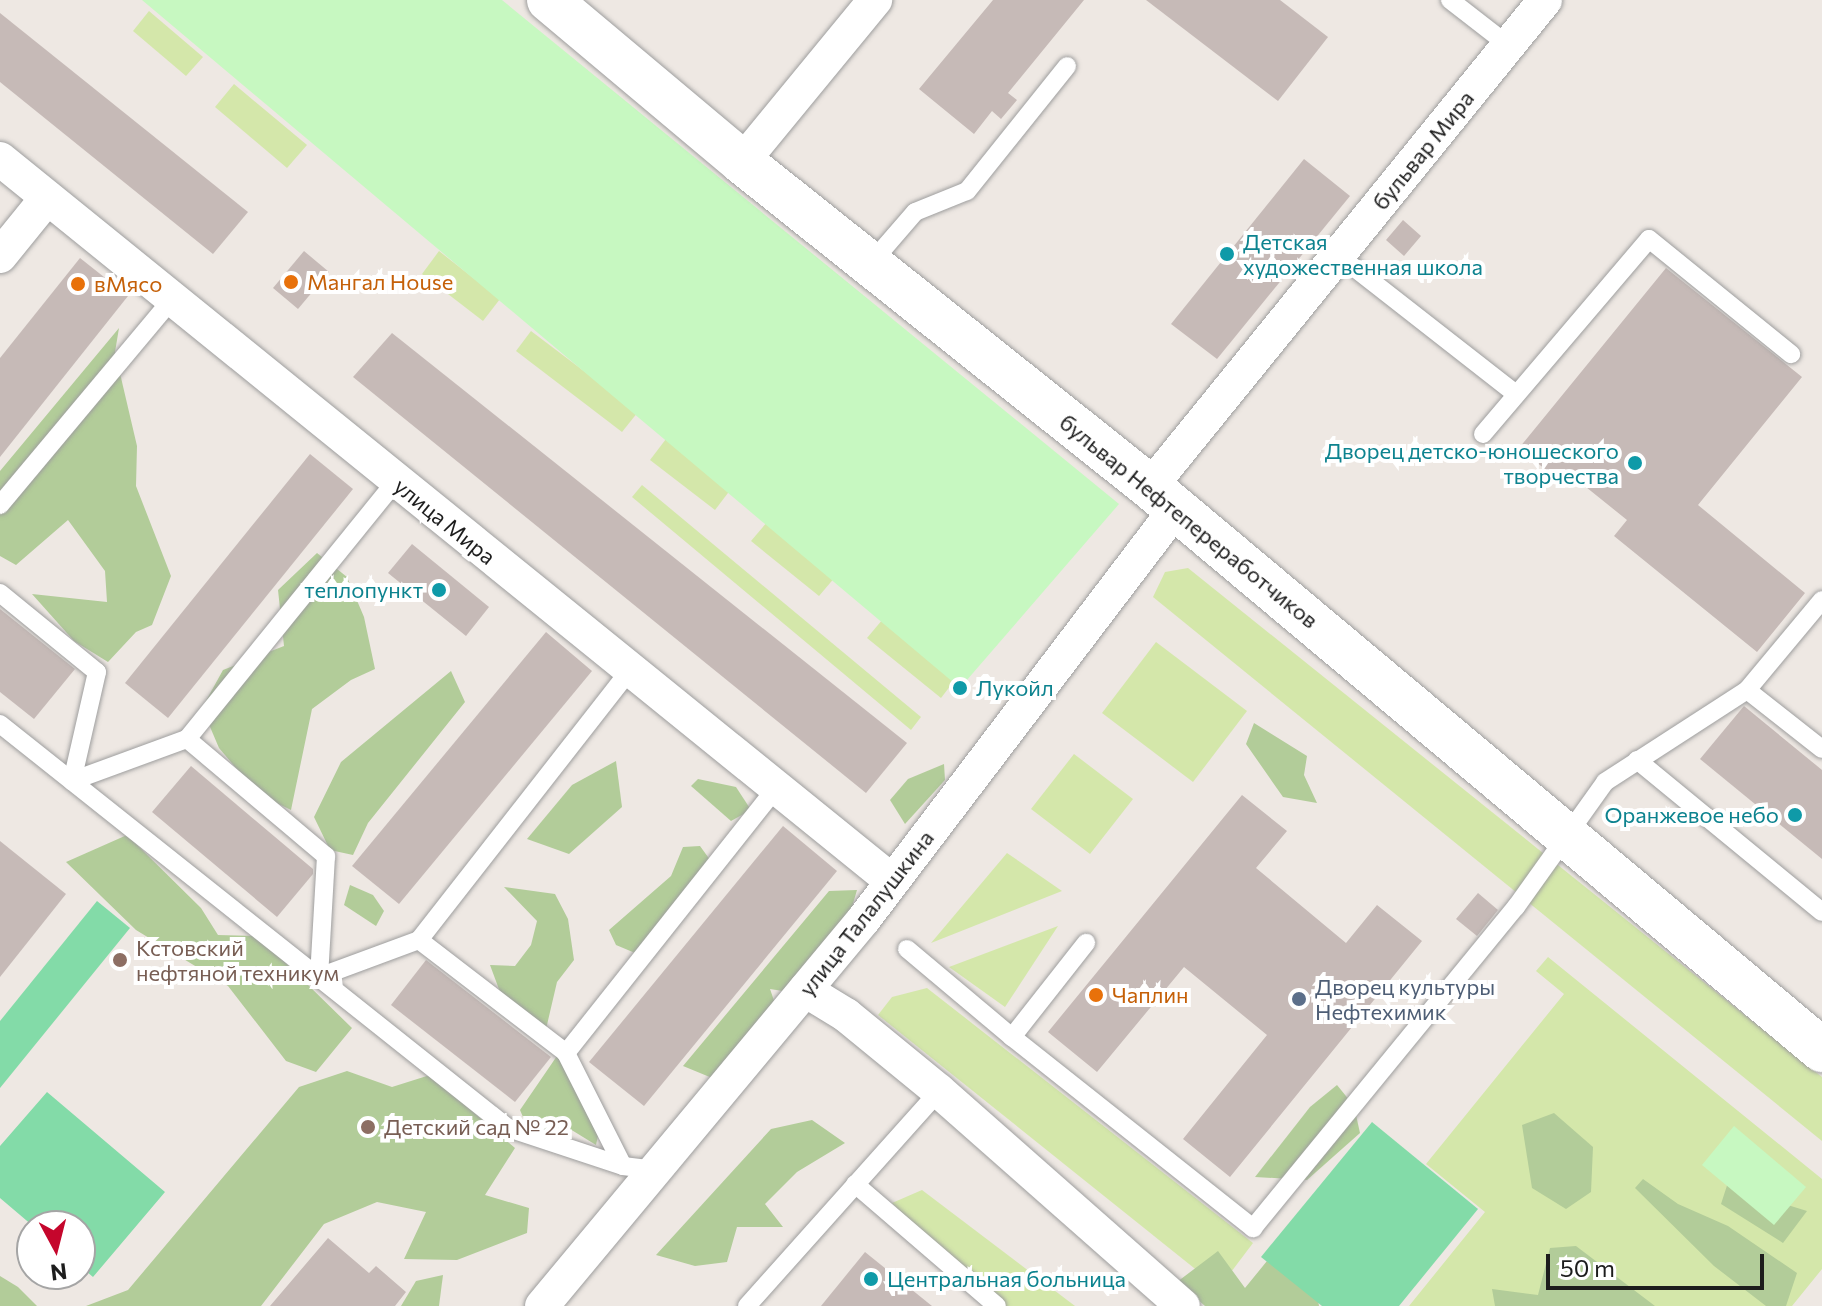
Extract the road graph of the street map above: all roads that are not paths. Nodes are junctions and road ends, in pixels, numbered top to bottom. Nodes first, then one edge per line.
1 (549, 0) edge
2 (875, 0) edge
3 (1450, 0) edge
4 (1545, 0) edge
5 (1508, 45) junction
6 (1067, 66) dead end
7 (0, 159) edge
8 (742, 162) junction
9 (47, 198) junction
10 (1338, 255) junction
11 (0, 256) edge
12 (871, 263) junction
13 (172, 299) junction
14 (1791, 354) dead end
15 (1516, 394) junction
16 (1483, 434) dead end
17 (396, 481) junction
18 (1162, 498) junction
19 (0, 505) edge
20 (0, 593) edge
21 (1822, 600) edge
22 (629, 671) junction
23 (1747, 690) junction
24 (0, 724) edge
25 (187, 739) junction
26 (1822, 749) edge
27 (1637, 760) junction
28 (72, 781) junction
29 (776, 788) junction
30 (1567, 835) junction
31 (892, 881) junction
32 (1822, 912) edge
33 (419, 940) junction
34 (1086, 943) dead end
35 (907, 949) dead end
36 (319, 977) junction
37 (805, 990) junction
38 (1012, 1037) junction
39 (1822, 1050) edge
40 (566, 1053) junction
41 (939, 1091) junction
42 (640, 1168) junction
43 (855, 1184) junction
44 (542, 1306) edge
45 (747, 1306) edge
46 (997, 1306) edge
47 (1183, 1306) edge

1 - 8 street, бульвар Нефтепереработчиков
2 - 8 street
3 - 5 lane
4 - 5 street, бульвар Мира
5 - 10 street, бульвар Мира
6 - 12 lane
7 - 9 street, улица Мира
8 - 12 street, бульвар Нефтепереработчиков
9 - 11 street
9 - 13 street, улица Мира
10 - 15 lane
10 - 18 street, бульвар Мира
12 - 18 street, бульвар Нефтепереработчиков
13 - 17 street, улица Мира
13 - 19 lane
14 - 15 lane
15 - 16 lane
17 - 22 street, улица Мира
17 - 25 lane
18 - 30 street, бульвар Нефтепереработчиков
18 - 31 street, улица Талалушкина
20 - 28 lane
21 - 23 lane
22 - 29 street, улица Мира
22 - 33 lane
23 - 26 lane
23 - 27 lane
24 - 28 lane
25 - 28 lane
25 - 36 lane
27 - 30 lane
27 - 32 lane
28 - 36 lane
29 - 31 street, улица Мира
29 - 40 lane
30 - 38 lane
30 - 39 street, бульвар Нефтепереработчиков
31 - 37 street, улица Талалушкина
33 - 36 lane
33 - 40 lane
34 - 38 lane
35 - 38 lane
36 - 42 lane
37 - 41 street
37 - 42 street, улица Талалушкина
40 - 42 lane
41 - 43 lane
41 - 47 street
42 - 44 street, улица Талалушкина
43 - 45 lane
43 - 46 lane

